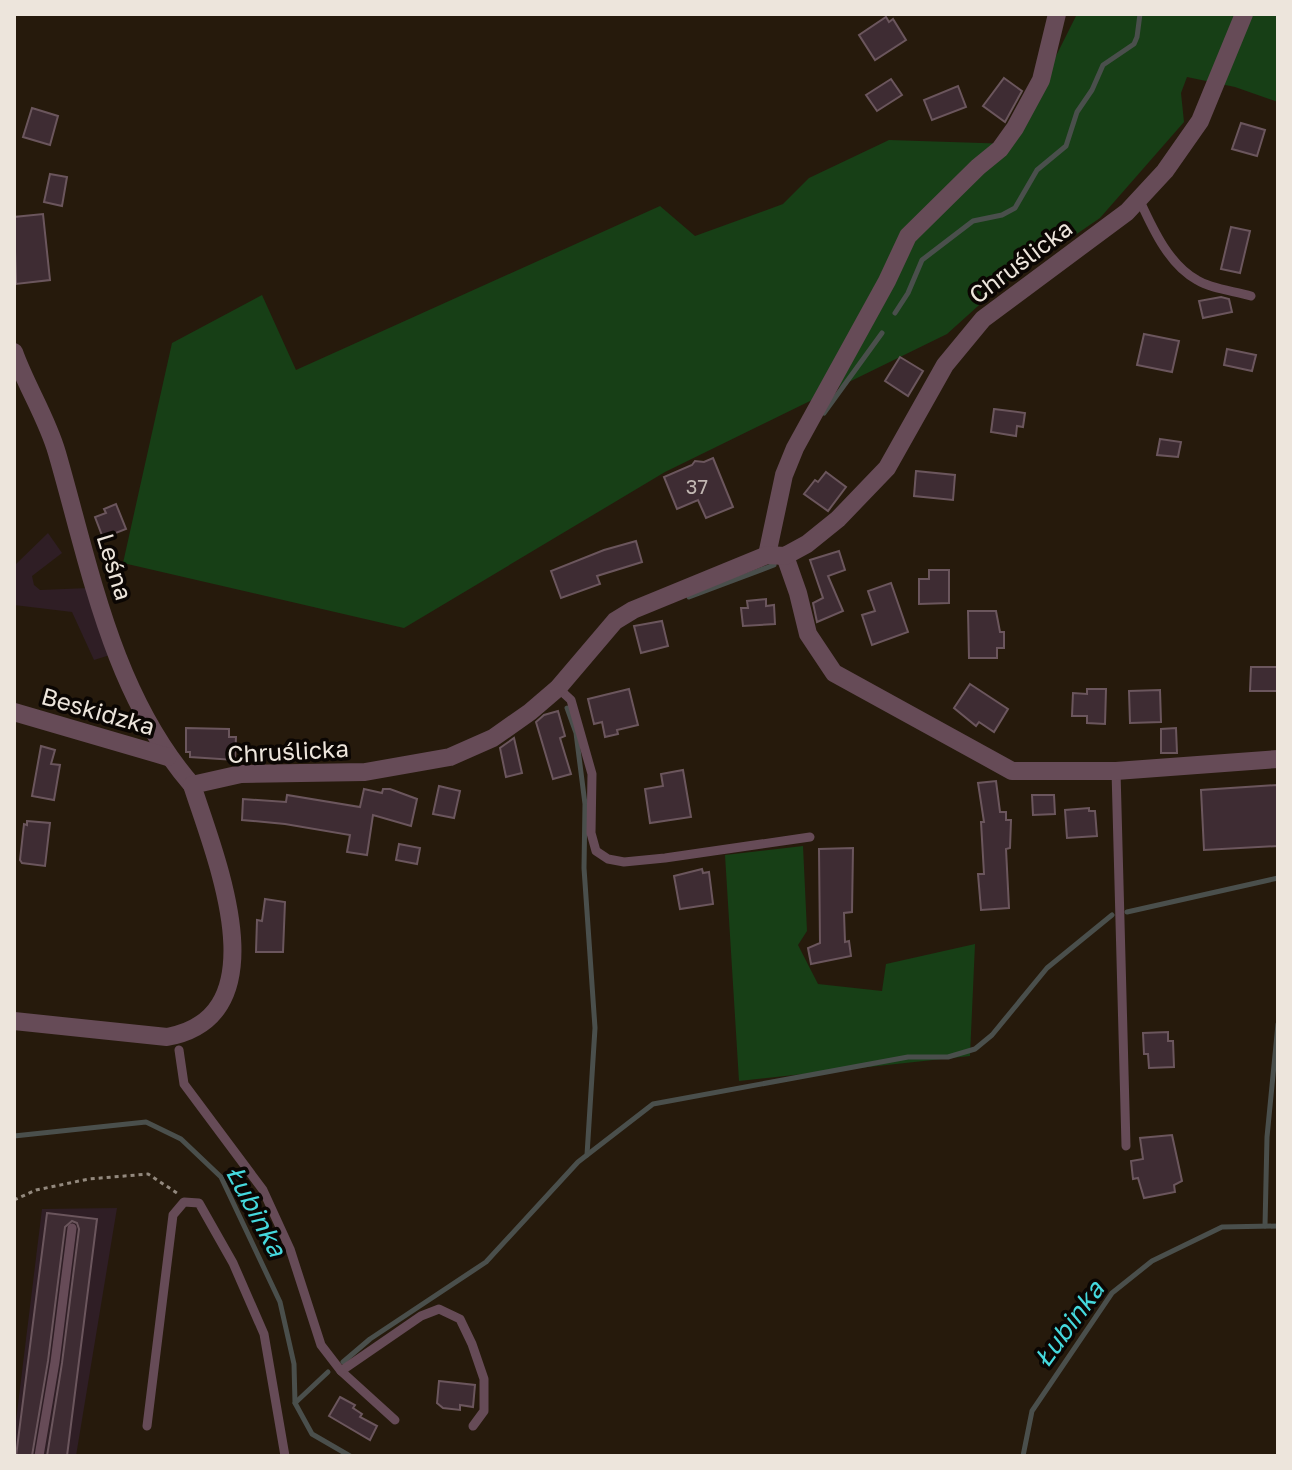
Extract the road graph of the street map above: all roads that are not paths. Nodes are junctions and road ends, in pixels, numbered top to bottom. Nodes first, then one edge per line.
1 (1057, 14) edge
2 (1244, 14) edge
3 (1139, 199) junction
4 (1251, 296) dead end
5 (14, 352) edge
6 (776, 556) junction
7 (558, 688) junction
8 (14, 712) edge
9 (168, 757) junction
10 (1278, 759) edge
11 (1116, 771) junction
12 (192, 785) junction
13 (810, 837) dead end
14 (14, 1021) edge
15 (179, 1050) dead end
16 (1126, 1146) dead end
17 (72, 1228) dead end
18 (341, 1371) junction
19 (395, 1420) dead end
20 (147, 1426) dead end
21 (473, 1426) dead end
22 (39, 1456) edge
23 (285, 1456) edge

1 - 6 street
2 - 3 street, Chruślicka
3 - 4 lane
3 - 6 street, Chruślicka
5 - 9 street, Leśna
6 - 7 street, Chruślicka
6 - 11 street
7 - 12 street, Chruślicka
7 - 13 lane
8 - 9 street, Beskidzka
9 - 12 street, Leśna
10 - 11 street
11 - 16 lane
12 - 14 street
15 - 18 lane
17 - 22 lane
18 - 19 lane
18 - 21 lane
20 - 23 lane

